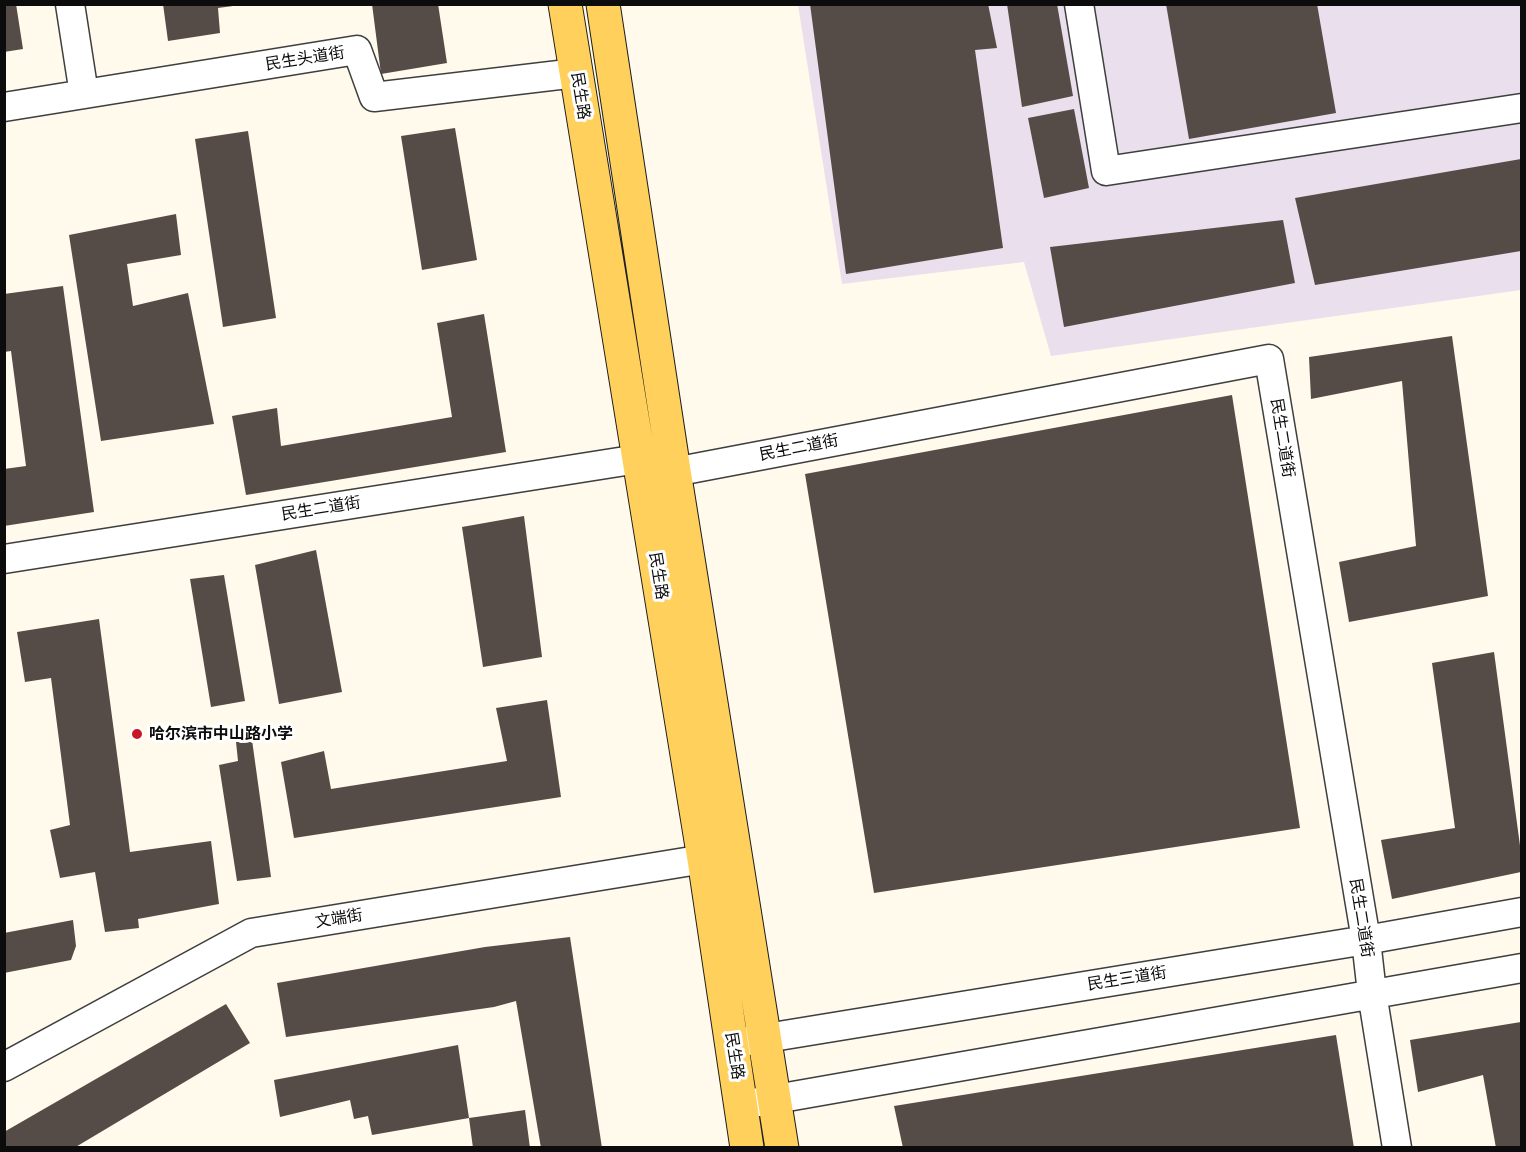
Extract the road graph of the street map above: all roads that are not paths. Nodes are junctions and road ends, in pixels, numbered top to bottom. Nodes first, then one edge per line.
1 (70, 4) edge
2 (565, 4) edge
3 (603, 4) edge
4 (1079, 4) edge
5 (576, 73) junction
6 (84, 94) junction
7 (4, 107) edge
8 (1521, 108) edge
9 (640, 469) junction
10 (674, 471) junction
11 (4, 559) edge
12 (704, 859) junction
13 (1521, 912) edge
14 (1366, 940) junction
15 (1521, 968) edge
16 (1372, 993) junction
17 (764, 1038) junction
18 (732, 1044) junction
19 (4, 1067) edge
20 (774, 1099) junction
21 (742, 1106) junction
22 (747, 1148) edge
23 (782, 1148) edge
24 (1397, 1148) edge

1 - 6 street
2 - 5 main road, 民生路
3 - 10 main road, 民生路
4 - 8 street
5 - 6 street, 民生头道街
5 - 9 main road, 民生路
6 - 7 street, 民生头道街
9 - 10 street, 民生二道街
9 - 11 street, 民生二道街
9 - 12 main road, 民生路
10 - 14 street, 民生二道街
10 - 17 main road, 民生路
12 - 18 main road, 民生路
12 - 19 street, 文端街
13 - 14 street, 民生三道街
14 - 16 street, 民生二道街
14 - 17 street, 民生三道街
15 - 16 street
16 - 20 street
16 - 24 street, 民生二道街
17 - 18 street, 民生三道街
17 - 20 main road, 民生路
18 - 21 main road, 民生路
20 - 21 street
20 - 23 main road, 民生路
21 - 22 main road, 民生路

